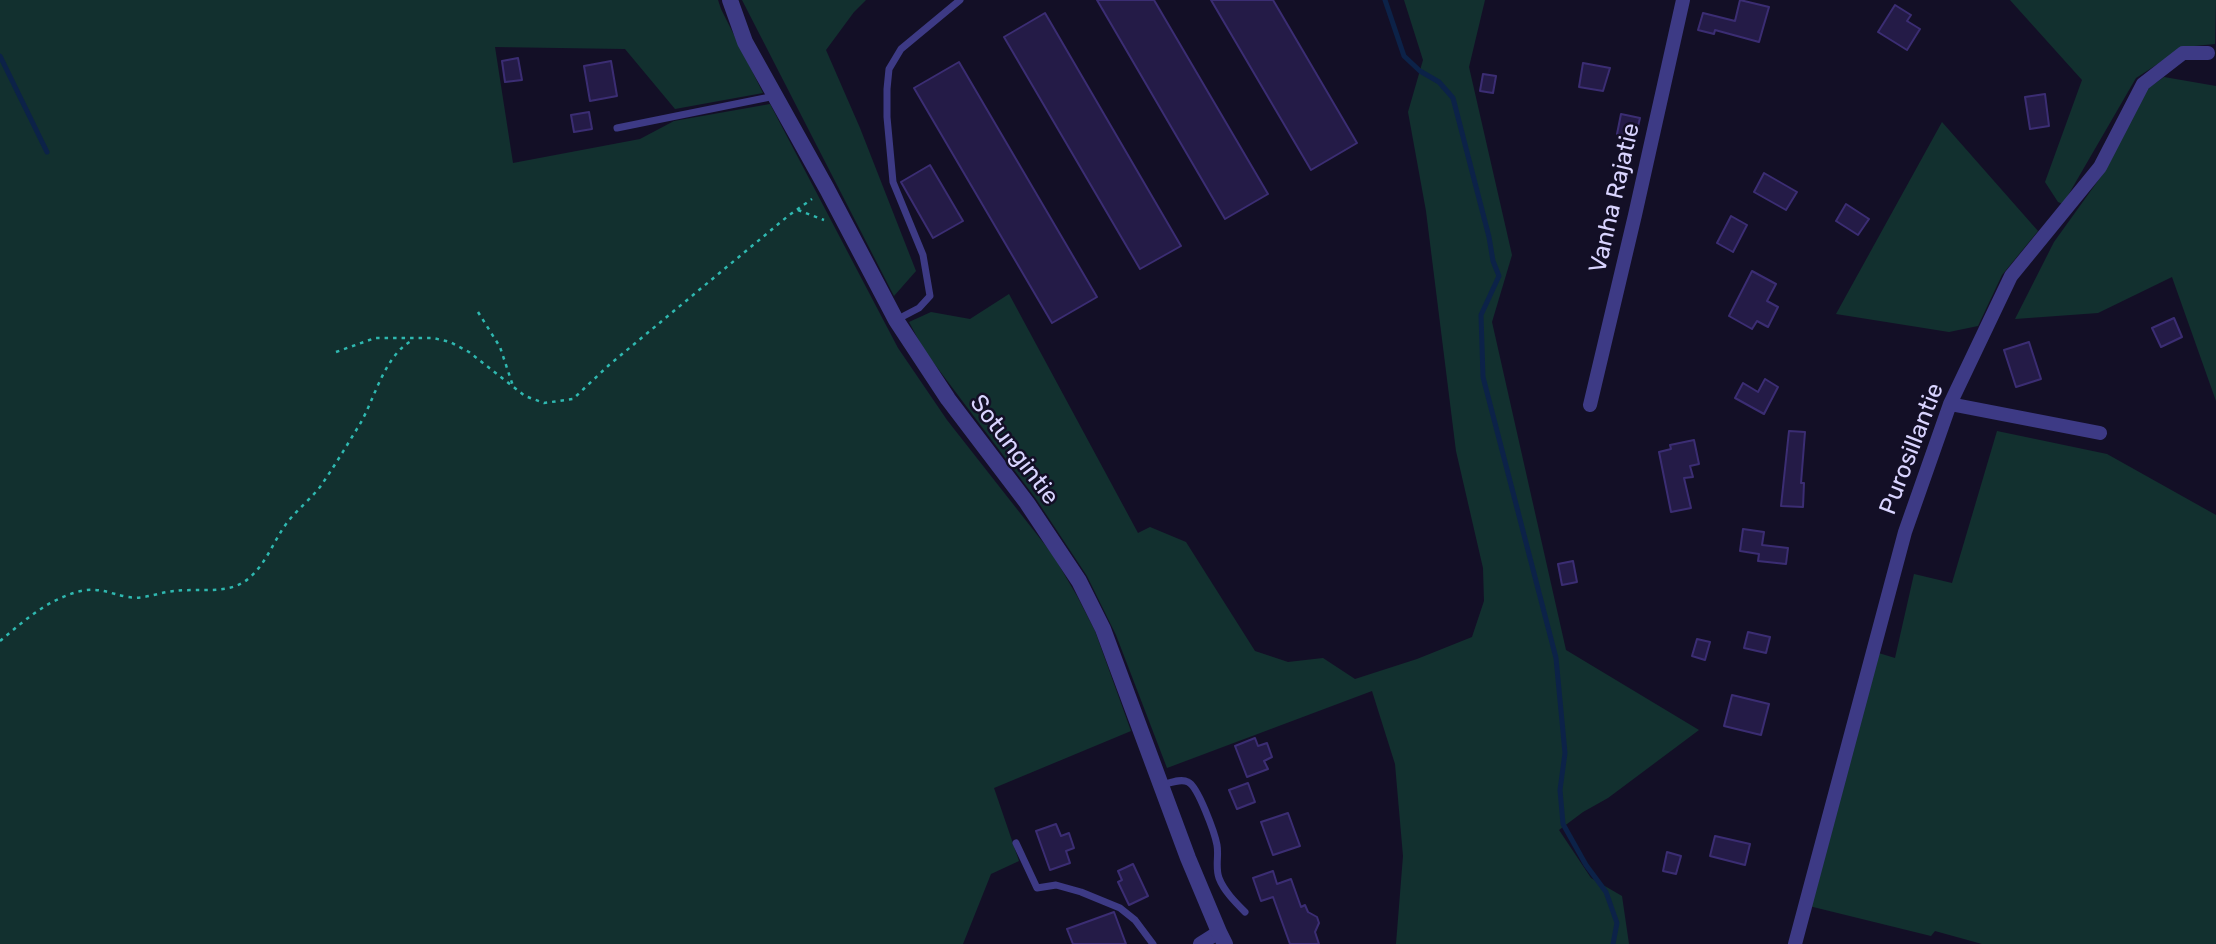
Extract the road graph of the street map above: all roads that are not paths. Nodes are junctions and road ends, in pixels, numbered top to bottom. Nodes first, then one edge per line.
1 (730, 0) edge
2 (960, 0) edge
3 (1683, 0) edge
4 (2208, 53) dead end
5 (775, 96) junction
6 (617, 128) dead end
7 (895, 320) junction
8 (1950, 404) junction
9 (1590, 405) dead end
10 (2100, 433) dead end
11 (1161, 786) junction
12 (1016, 843) dead end
13 (1245, 912) dead end
14 (1222, 938) edge
15 (1153, 944) edge
16 (1200, 944) edge
17 (1795, 944) edge

1 - 5 street, Sotungintie
2 - 7 lane
3 - 9 street, Vanha Rajatie
4 - 8 street, Purosillantie
5 - 6 lane
5 - 7 street, Sotungintie
7 - 11 street, Sotungintie
8 - 10 street
8 - 17 street, Purosillantie
11 - 13 lane
11 - 14 street, Sotungintie
12 - 15 lane
14 - 16 street

